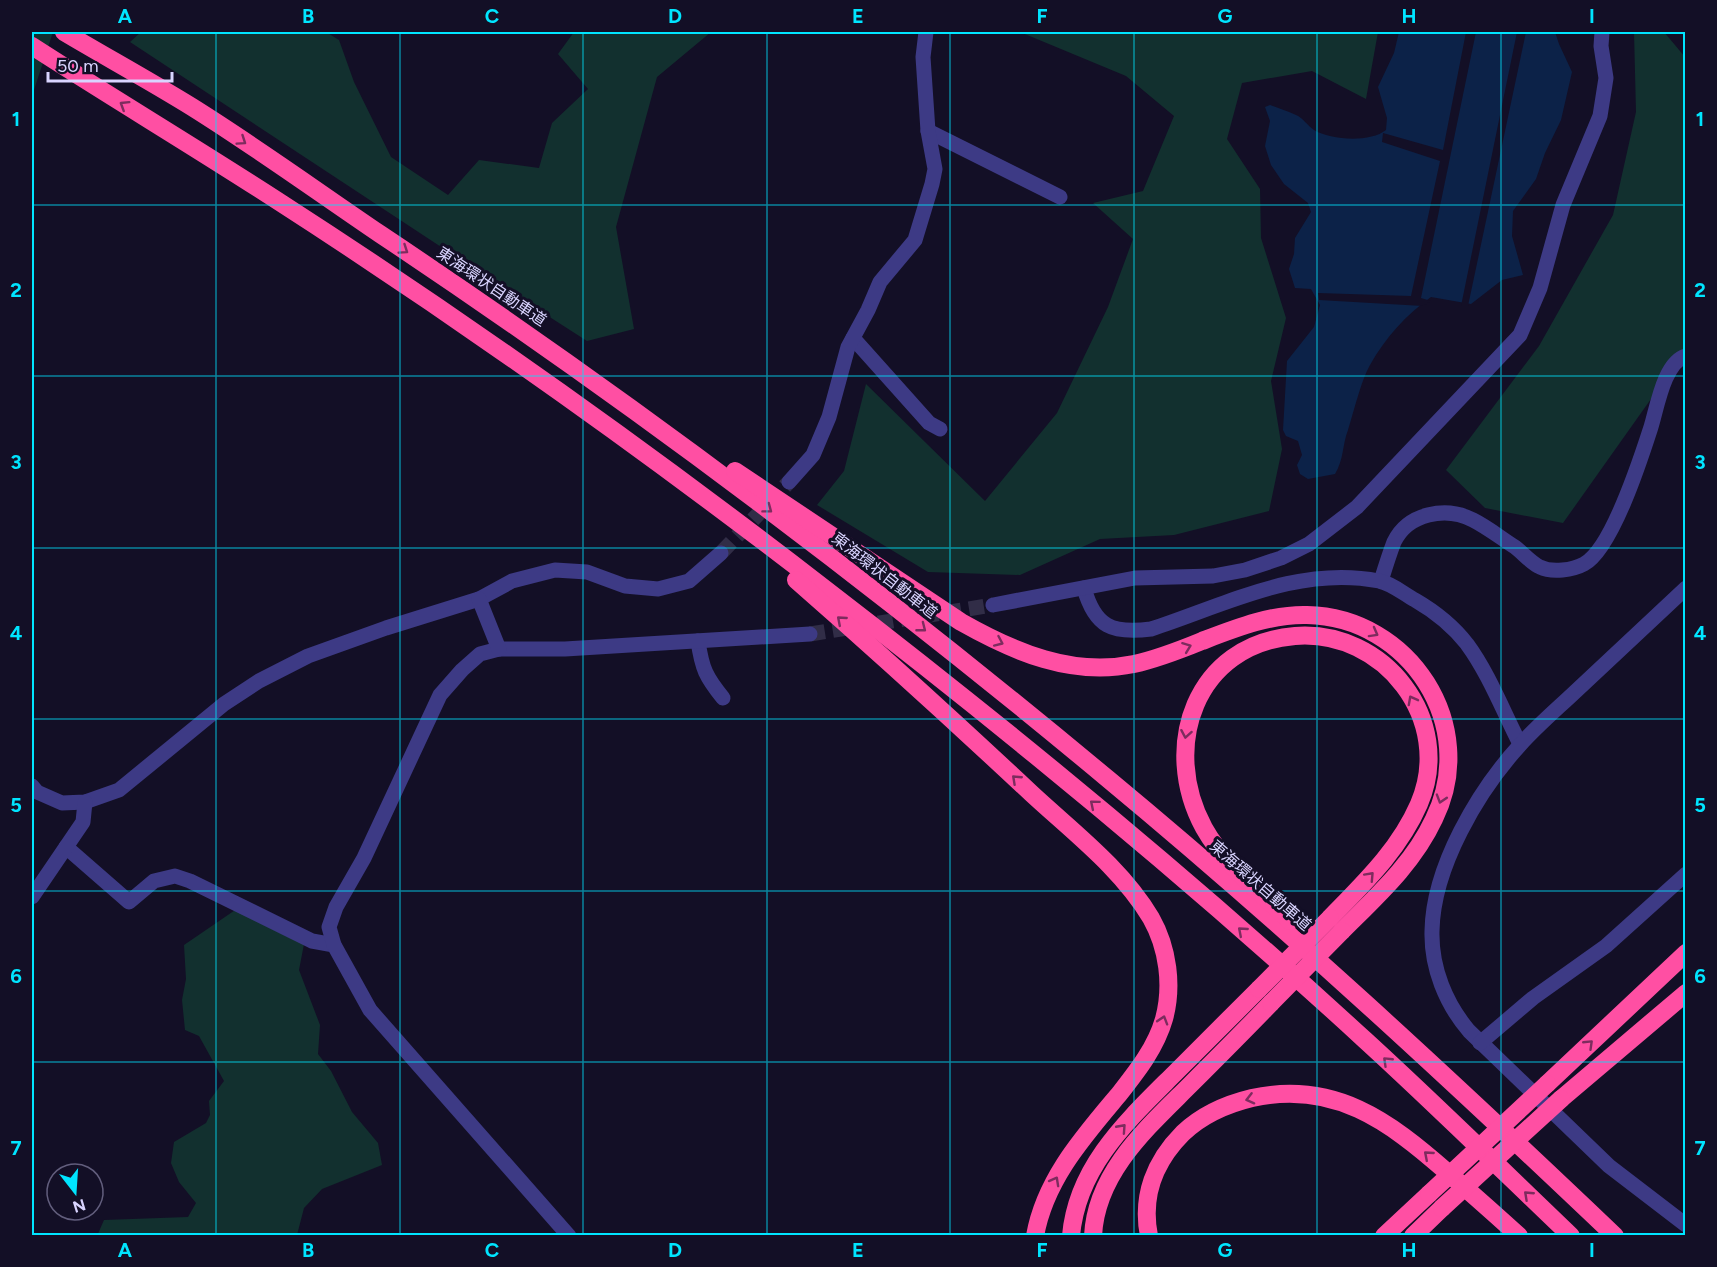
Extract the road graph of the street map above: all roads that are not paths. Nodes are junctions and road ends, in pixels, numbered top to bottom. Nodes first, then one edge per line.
1 (64, 32) edge
2 (927, 32) edge
3 (1602, 32) edge
4 (32, 46) edge
5 (928, 131) junction
6 (1060, 197) dead end
7 (853, 338) junction
8 (1686, 356) edge
9 (580, 370) junction
10 (561, 394) junction
11 (940, 429) dead end
12 (789, 482) tunnel mouth
13 (721, 553) tunnel mouth
14 (1381, 581) junction
15 (1084, 588) junction
16 (1686, 588) edge
17 (479, 598) junction
18 (993, 605) tunnel mouth
19 (810, 634) tunnel mouth
20 (698, 641) junction
21 (499, 649) junction
22 (723, 698) dead end
23 (1520, 744) junction
24 (32, 786) edge
25 (85, 802) junction
26 (66, 847) junction
27 (1686, 874) edge
28 (32, 897) edge
29 (1336, 924) junction
30 (334, 945) junction
31 (1686, 953) edge
32 (1686, 993) edge
33 (1480, 1043) junction
34 (1537, 1162) junction
35 (1686, 1225) edge
36 (1386, 1233) edge
37 (569, 1236) edge
38 (1035, 1236) edge
39 (1071, 1236) edge
40 (1093, 1236) edge
41 (1149, 1236) edge
42 (1413, 1236) edge
43 (1519, 1236) edge
44 (1571, 1236) edge
45 (1615, 1236) edge

1 -> 9 highway, 東海環状自動車道
2 - 5 street
3 - 15 street
10 -> 4 highway
5 - 6 street
5 - 7 street
7 - 11 street
7 - 12 street
8 - 14 street
9 -> 29 highway
9 -> 34 highway, 東海環状自動車道
38 -> 10 highway
44 -> 10 highway
13 - 17 street
14 - 15 street
14 - 23 street
15 - 18 street
16 - 23 street
17 - 21 street
17 - 25 street
19 - 20 street
20 - 21 street
20 - 22 street
21 - 30 street
23 - 33 street
24 - 25 street
25 - 26 street
26 - 28 street
26 - 30 street
27 - 33 street
29 -> 34 highway
39 -> 29 highway, bridge
29 - 40 highway, bridge
30 - 37 street
36 -> 31 highway, bridge
32 - 42 highway, bridge
33 - 35 street
34 - 45 highway, 東海環状自動車道
43 -> 41 highway

